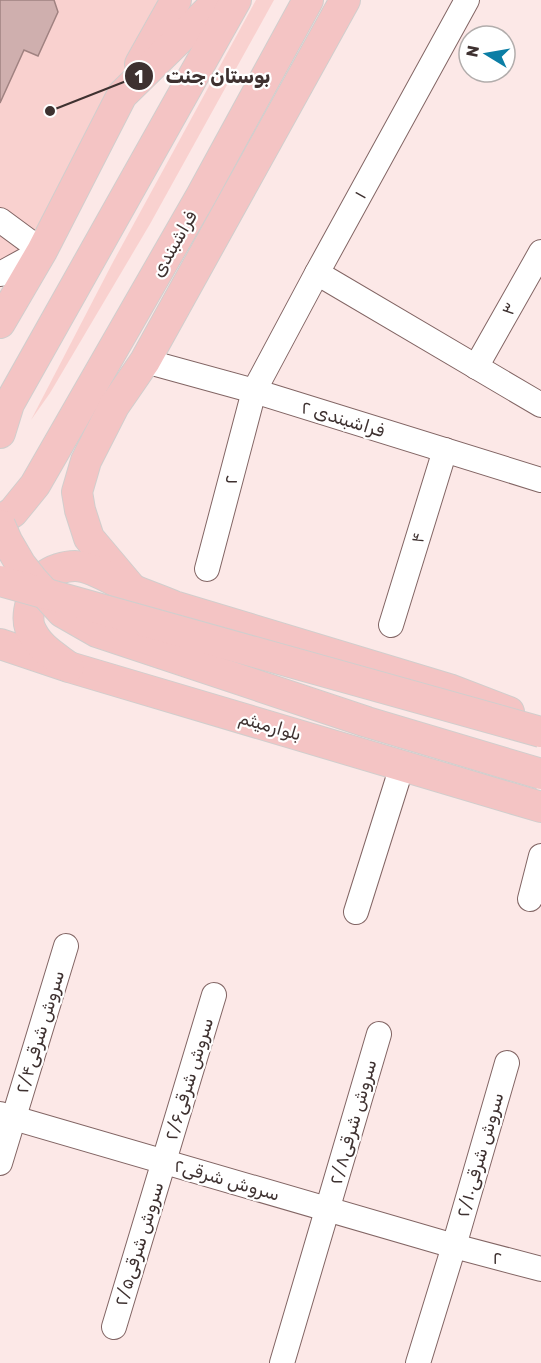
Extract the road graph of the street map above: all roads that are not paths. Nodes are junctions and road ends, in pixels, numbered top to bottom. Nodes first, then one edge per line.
1 (176, 0) edge
2 (224, 0) edge
3 (345, 0) edge
4 (467, 0) edge
5 (309, 1) edge
6 (122, 95) junction
7 (201, 196) junction
8 (0, 220) edge
9 (42, 251) junction
10 (541, 252) edge
11 (0, 273) edge
12 (317, 273) junction
13 (191, 278) junction
14 (0, 323) edge
15 (145, 360) junction
16 (476, 367) junction
17 (0, 387) edge
18 (254, 391) junction
19 (541, 405) edge
20 (0, 434) edge
21 (445, 450) junction
22 (541, 480) edge
23 (35, 485) junction
24 (0, 507) edge
25 (0, 523) edge
26 (207, 569) dead end
27 (0, 580) edge
28 (132, 589) junction
29 (391, 625) dead end
30 (0, 644) edge
31 (69, 667) junction
32 (541, 724) edge
33 (541, 732) edge
34 (402, 766) junction
35 (541, 774) edge
36 (541, 807) edge
37 (541, 856) edge
38 (530, 899) dead end
39 (356, 912) dead end
40 (66, 946) dead end
41 (214, 995) dead end
42 (379, 1034) dead end
43 (507, 1063) dead end
44 (7, 1116) edge
45 (164, 1162) junction
46 (0, 1163) edge
47 (327, 1210) junction
48 (454, 1246) junction
49 (541, 1269) edge
50 (114, 1327) dead end
51 (282, 1363) edge
52 (418, 1363) edge

1 - 6 main road
2 - 6 main road
2 - 17 main road
2 - 20 main road
3 - 13 main road, فراشبندی
4 - 12 street, ۱
5 - 7 main road, فراشبندی
6 - 9 main road
7 - 13 main road
7 - 23 main road, فراشبندی
8 - 9 street
9 - 11 street
9 - 14 main road
10 - 16 street, ۳
12 - 16 street
12 - 18 street, ۱
13 - 15 main road, فراشبندی
15 - 18 street, ۲ فراشبندی
15 - 28 main road, فراشبندی
16 - 19 street
18 - 21 street, ۲ فراشبندی
18 - 26 street, ۲
21 - 22 street, ۲ فراشبندی
21 - 29 street, ۴
23 - 24 main road
23 - 25 main road, فراشبندی
25 - 35 main road, bridge
27 - 33 main road, bridge
28 - 31 main road
28 - 32 main road
30 - 31 main road, بلوارمیثم
31 - 34 main road, بلوارمیثم
34 - 36 main road, بلوارمیثم
34 - 39 street
37 - 38 street
40 - 44 street, سروش شرقی۲/۴
41 - 45 street, سروش شرقی۲/۶
42 - 47 street, سروش شرقی۲/۸
43 - 48 street, سروش شرقی۲/۱۰
44 - 45 street, سروش شرقی۲
44 - 46 street, سروش شرقی۲/۴
45 - 47 street, سروش شرقی۲
45 - 50 street, سروش شرقی۲/۵
47 - 48 street, سروش شرقی۲
47 - 51 street, سروش شرقی۲/۸
48 - 49 street, ۲
48 - 52 street, سروش شرقی۲/۱۰

